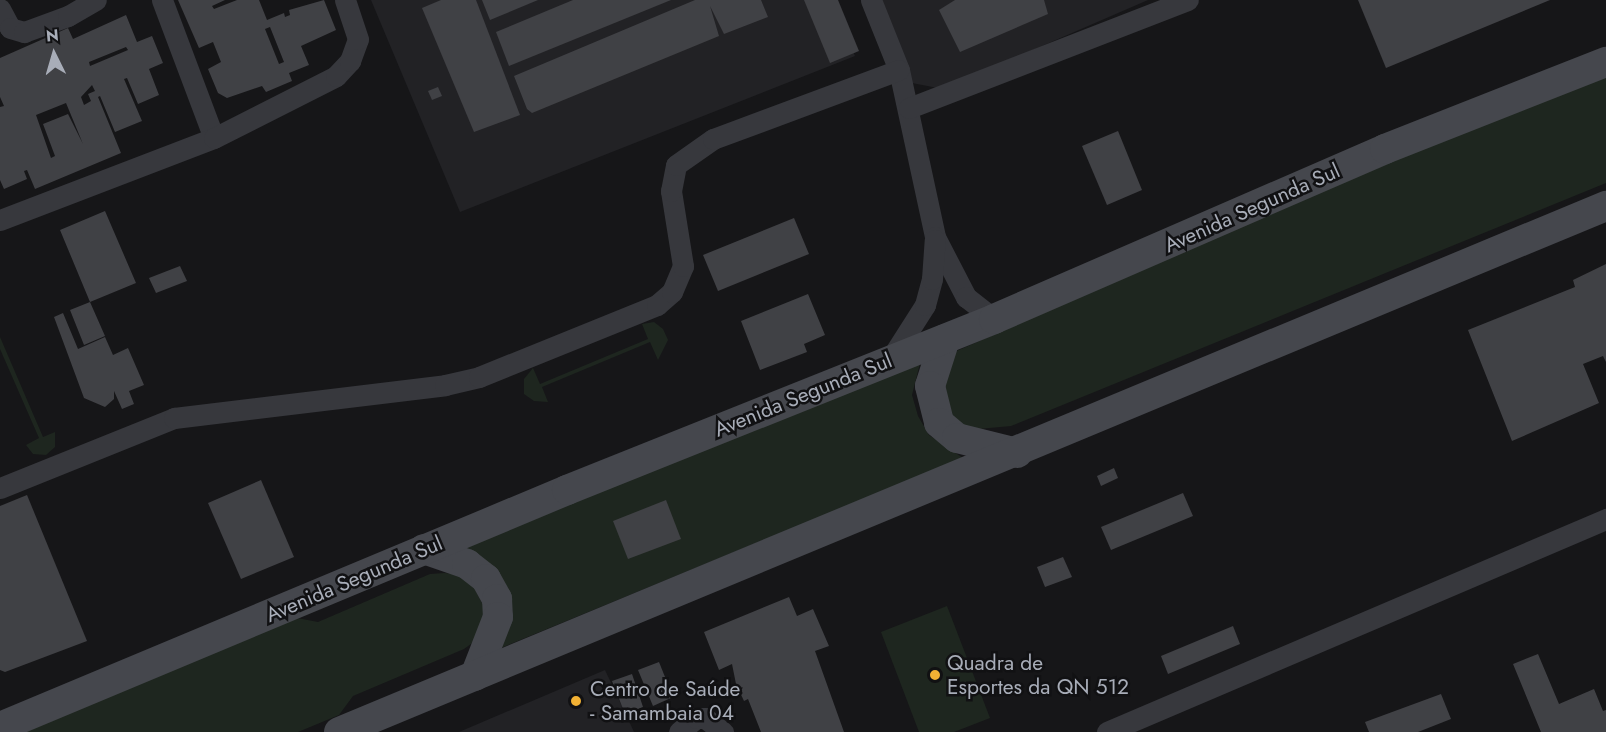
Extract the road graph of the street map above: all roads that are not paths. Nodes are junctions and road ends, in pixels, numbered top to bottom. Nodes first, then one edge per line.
1 (96, 0) edge
2 (162, 0) edge
3 (345, 0) edge
4 (871, 0) edge
5 (1188, 0) edge
6 (0, 9) edge
7 (1606, 62) edge
8 (899, 70) junction
9 (909, 108) junction
10 (214, 138) junction
11 (1606, 206) edge
12 (0, 220) edge
13 (935, 237) junction
14 (994, 319) junction
15 (945, 339) junction
16 (890, 360) junction
17 (1017, 453) junction
18 (0, 488) edge
19 (1606, 519) edge
20 (424, 549) junction
21 (475, 676) junction
22 (0, 726) edge
23 (339, 732) edge
24 (679, 732) edge
25 (723, 732) edge
26 (1107, 732) edge

1 - 6 street
2 - 10 street
3 - 10 street
4 - 8 street
5 - 9 street
7 - 14 main road, Avenida Segunda Sul
8 - 9 street
8 - 18 street
9 - 13 street
10 - 12 street
11 - 17 main road
13 - 14 street
13 - 16 street
14 - 15 main road, Avenida Segunda Sul
15 - 16 main road, Avenida Segunda Sul
15 - 17 main road
16 - 20 main road, Avenida Segunda Sul
17 - 21 main road
19 - 26 street
20 - 21 main road
20 - 22 main road, Avenida Segunda Sul
21 - 23 main road
24 - 25 street

